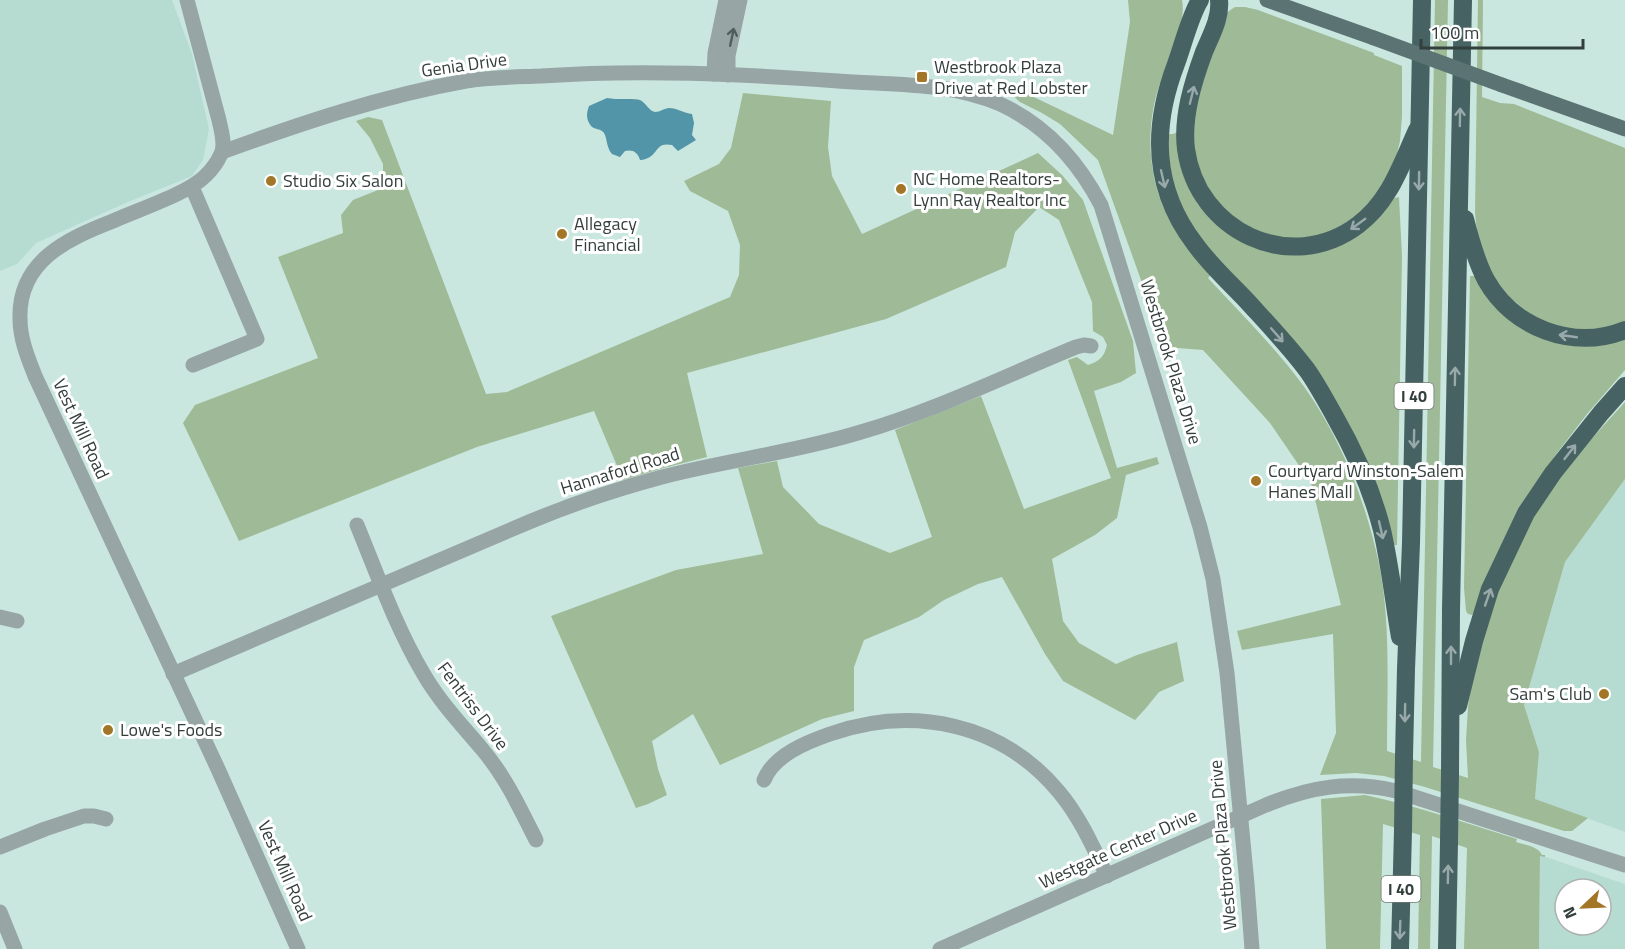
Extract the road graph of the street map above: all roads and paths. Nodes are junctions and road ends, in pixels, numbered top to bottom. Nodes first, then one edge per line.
1 (187, 0) edge
2 (726, 0) edge
3 (740, 0) edge
4 (1200, 0) edge
5 (1219, 0) edge
6 (1267, 0) edge
7 (1422, 0) edge
8 (1462, 0) edge
9 (721, 74) junction
10 (1420, 122) junction
11 (1625, 129) edge
12 (222, 152) junction
13 (192, 187) junction
14 (1459, 197) junction
15 (1625, 330) edge
16 (1091, 346) dead end
17 (193, 365) dead end
18 (1625, 386) edge
19 (357, 525) dead end
20 (382, 585) junction
21 (0, 617) edge
22 (17, 621) dead end
23 (1406, 669) junction
24 (173, 674) junction
25 (1451, 734) junction
26 (764, 780) dead end
27 (1240, 816) junction
28 (106, 819) dead end
29 (536, 840) dead end
30 (0, 847) edge
31 (1625, 865) edge
32 (1107, 876) junction
33 (0, 912) edge
34 (15, 949) edge
35 (298, 949) edge
36 (940, 949) edge
37 (1252, 949) edge
38 (1400, 949) edge
39 (1447, 949) edge

1 - 12 street
2 - 9 street
9 -> 3 street
4 -> 23 highway
10 -> 5 highway
6 - 11 main road, bridge
7 - 10 highway, I 40
14 -> 8 highway, I 40
9 - 12 street, Genia Drive
9 - 27 street, Westbrook Plaza Drive
10 -> 23 highway, I 40
12 - 13 street, Vest Mill Road
13 - 17 street
13 - 24 street, Vest Mill Road
15 -> 14 highway
25 -> 14 highway, I 40
16 - 20 street, Hannaford Road
25 -> 18 highway
19 - 20 street, Fentriss Drive
20 - 24 street, Hannaford Road
20 - 29 street, Fentriss Drive
21 - 22 street
23 -> 38 highway, I 40, bridge
24 - 35 street, Vest Mill Road
39 -> 25 highway, I 40, bridge
26 - 32 street
27 - 31 street, Westgate Center Drive
27 - 32 street, Westgate Center Drive
27 - 37 street, Westbrook Plaza Drive
28 - 30 street
32 - 36 street, Westgate Center Drive
33 - 34 street

